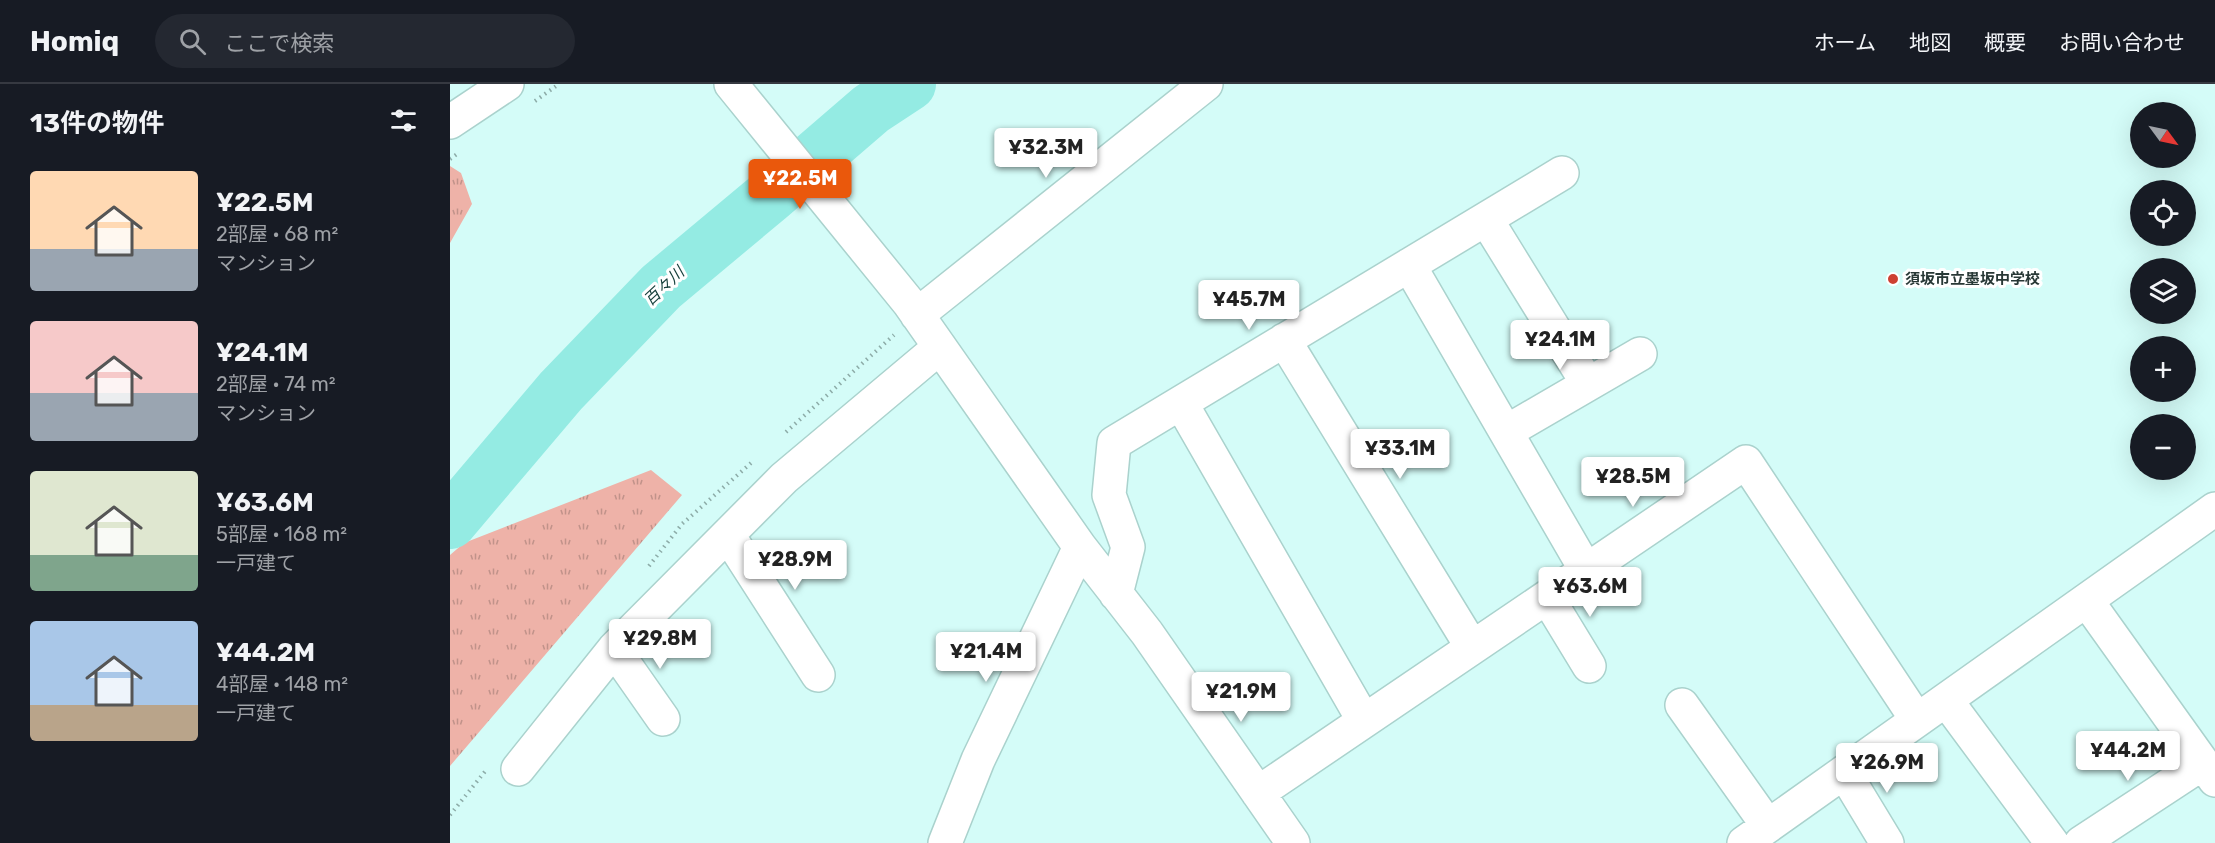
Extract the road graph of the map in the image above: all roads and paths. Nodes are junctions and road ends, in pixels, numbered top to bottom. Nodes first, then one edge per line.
1 (507, 84) edge
2 (731, 84) edge
3 (1206, 84) edge
4 (450, 122) edge
5 (1562, 173) dead end
6 (1486, 219) junction
7 (1409, 265) junction
8 (913, 309) junction
9 (1284, 340) junction
10 (940, 347) junction
11 (1641, 354) dead end
12 (1588, 384) junction
13 (1180, 403) junction
14 (1506, 432) junction
15 (2215, 510) edge
16 (728, 535) junction
17 (1080, 547) junction
18 (1586, 570) junction
19 (1116, 594) junction
20 (1547, 597) junction
21 (2086, 601) junction
22 (1472, 647) junction
23 (614, 649) junction
24 (1589, 666) dead end
25 (818, 675) dead end
26 (1946, 700) junction
27 (1682, 705) dead end
28 (663, 719) dead end
29 (1917, 720) junction
30 (1364, 721) junction
31 (518, 769) dead end
32 (2209, 771) edge
33 (1844, 772) junction
34 (1258, 793) junction
35 (1756, 834) edge
36 (945, 843) edge
37 (1293, 843) edge
38 (1887, 843) edge
39 (2052, 843) edge
40 (2081, 843) edge

1 - 4 street
2 - 8 street
3 - 8 street
5 - 6 street
6 - 7 street
6 - 12 street
7 - 9 street
7 - 14 street
8 - 10 street
9 - 13 street
9 - 22 street
10 - 16 street
10 - 17 street
11 - 12 street
12 - 14 street
13 - 19 street
13 - 30 street
14 - 18 street
15 - 21 street
16 - 23 street
16 - 25 street
17 - 19 street
17 - 36 street
18 - 20 street
18 - 29 street
19 - 34 street
20 - 22 street
20 - 24 street
21 - 26 street
21 - 32 street
22 - 30 street
23 - 28 street
23 - 31 street
26 - 29 street
26 - 39 street
27 - 35 street
29 - 33 street
30 - 34 street
32 - 40 street
33 - 35 street
33 - 38 street
34 - 37 street

